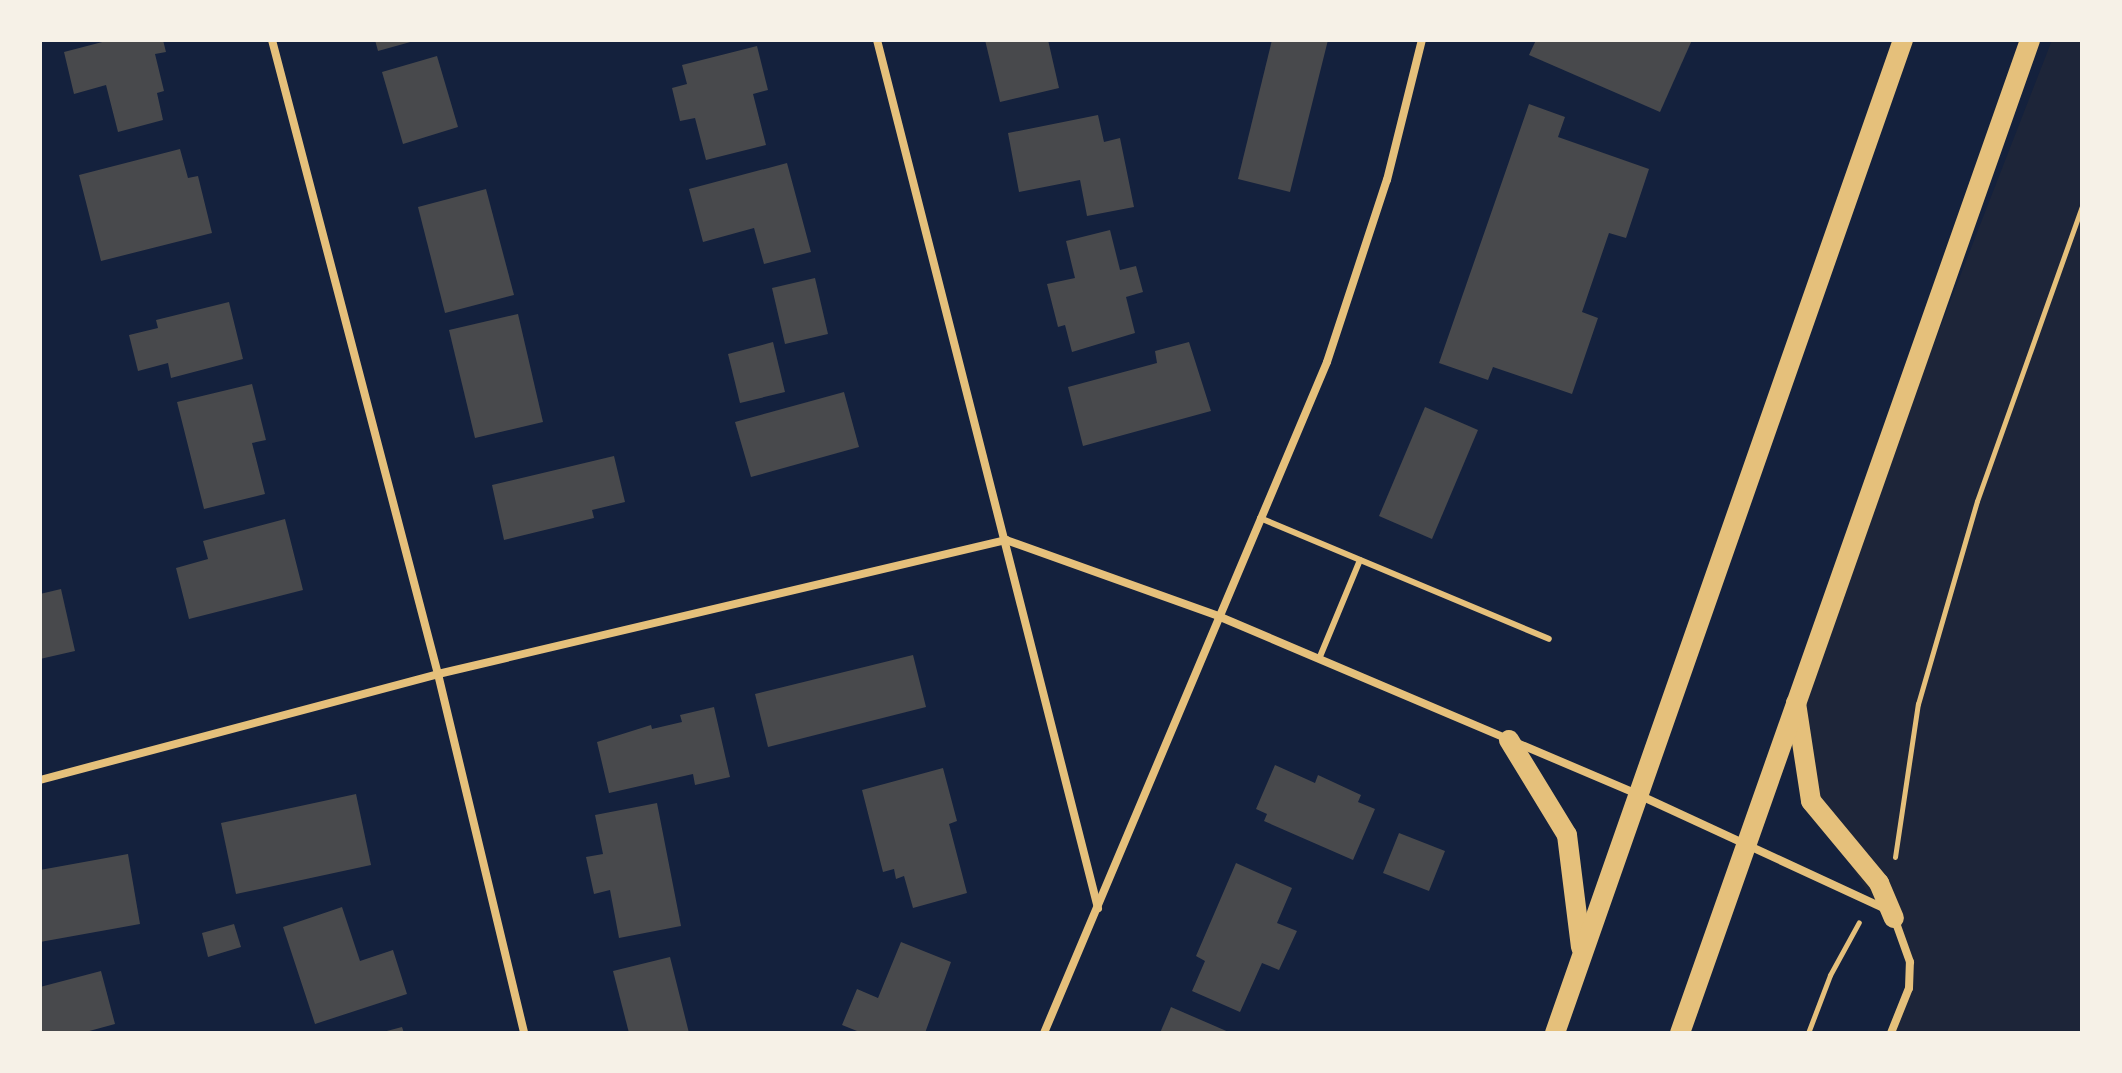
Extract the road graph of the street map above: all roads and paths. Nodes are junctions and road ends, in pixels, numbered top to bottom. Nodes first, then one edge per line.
1 (272, 40) edge
2 (877, 40) edge
3 (1422, 40) edge
4 (1903, 40) edge
5 (2030, 40) edge
6 (2082, 206) edge
7 (1260, 518) junction
8 (1006, 540) junction
9 (1360, 560) junction
10 (1218, 616) junction
11 (1549, 639) dead end
12 (1319, 659) junction
13 (438, 674) junction
14 (1796, 698) junction
15 (1509, 740) junction
16 (40, 780) edge
17 (1639, 795) junction
18 (1743, 844) junction
19 (1875, 891) junction
20 (1098, 908) junction
21 (1894, 918) joint
22 (1582, 956) junction
23 (524, 1033) edge
24 (1044, 1033) edge
25 (1555, 1033) edge
26 (1680, 1033) edge
27 (1808, 1033) edge
28 (1891, 1033) edge

1 - 13 street
2 - 8 street
3 - 7 street
4 - 17 main road
5 - 14 main road
6 - 19 path
7 - 9 lane
7 - 10 street
8 - 10 street
8 - 13 street
8 - 20 street
9 - 11 lane
9 - 12 lane
10 - 12 street
10 - 20 street
12 - 15 street
13 - 16 street
13 - 23 street
14 - 18 main road
14 - 19 main road
15 - 17 street
15 - 22 main road
17 - 18 street
17 - 22 main road
18 - 19 street
18 - 26 main road
19 - 21 main road
19 - 27 path
20 - 24 street
21 - 28 street
22 - 25 main road

